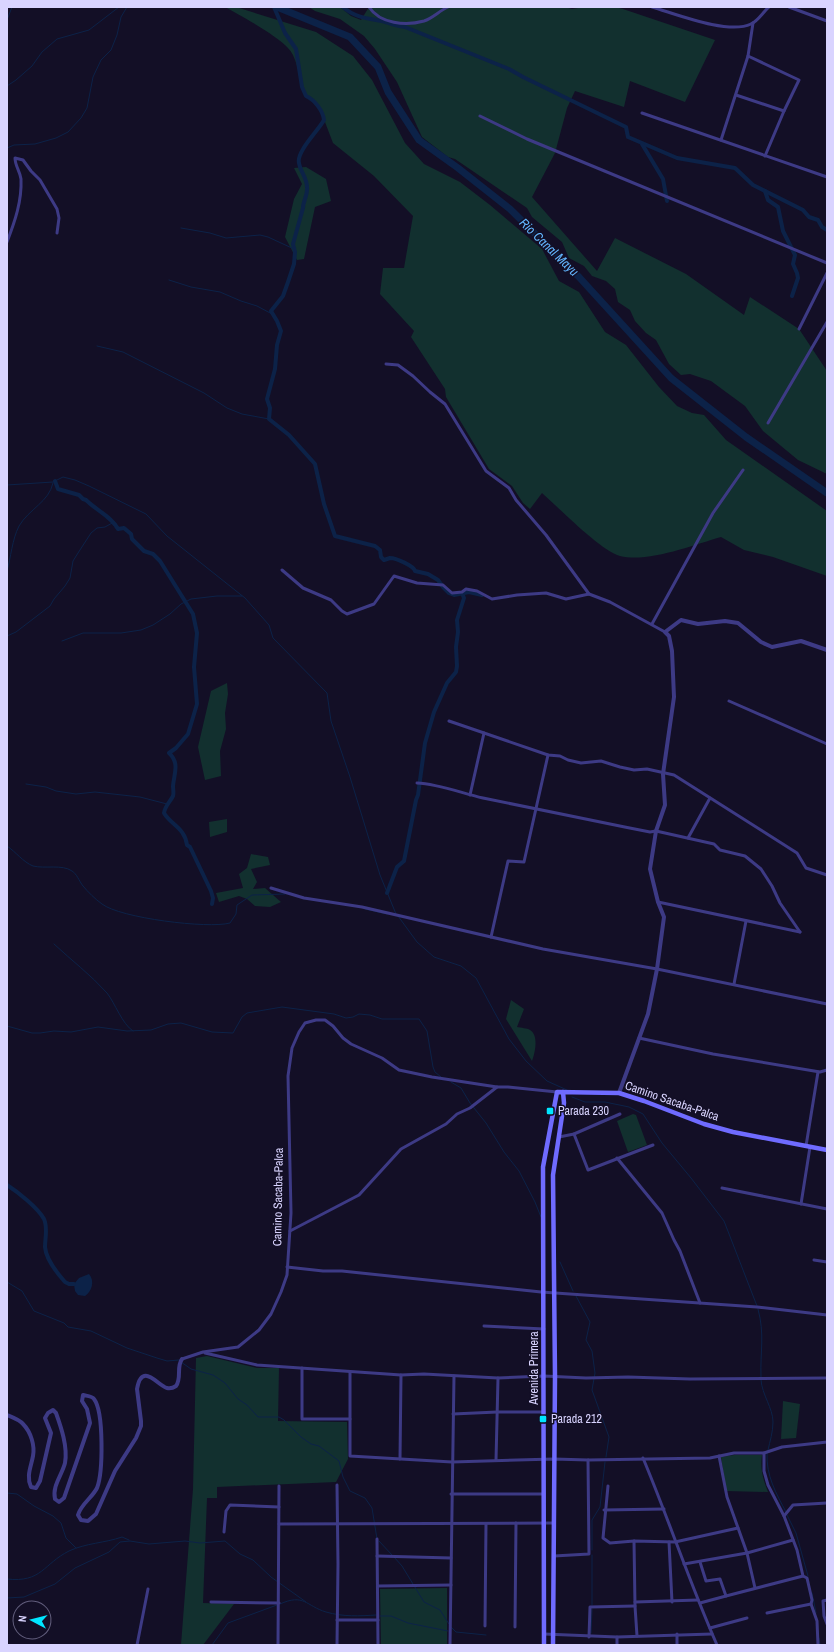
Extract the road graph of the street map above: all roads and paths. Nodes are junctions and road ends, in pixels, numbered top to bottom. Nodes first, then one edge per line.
1 (369, 7) edge
2 (448, 7) edge
3 (652, 7) edge
4 (769, 7) edge
5 (790, 7) edge
6 (827, 21) edge
7 (753, 23) junction
8 (748, 56) junction
9 (736, 95) junction
10 (784, 111) junction
11 (642, 113) dead end
12 (480, 116) dead end
13 (721, 140) junction
14 (765, 156) junction
15 (827, 177) edge
16 (57, 232) dead end
17 (7, 242) edge
18 (827, 263) edge
19 (827, 273) edge
20 (827, 322) edge
21 (799, 329) dead end
22 (386, 364) dead end
23 (768, 423) dead end
24 (743, 470) dead end
25 (282, 570) dead end
26 (589, 594) junction
27 (652, 624) junction
28 (665, 632) junction
29 (827, 650) edge
30 (729, 702) dead end
31 (449, 721) dead end
32 (484, 733) junction
33 (827, 744) edge
34 (548, 755) junction
35 (663, 774) junction
36 (417, 783) dead end
37 (470, 795) junction
38 (710, 798) junction
39 (536, 809) junction
40 (656, 832) junction
41 (688, 838) junction
42 (827, 875) edge
43 (271, 888) dead end
44 (658, 902) junction
45 (746, 921) junction
46 (491, 937) junction
47 (657, 969) junction
48 (734, 984) junction
49 (827, 1004) edge
50 (639, 1038) junction
51 (827, 1070) edge
52 (818, 1072) junction
53 (498, 1087) junction
54 (557, 1092) junction
55 (563, 1092) junction
56 (620, 1093) junction
57 (620, 1114) dead end
58 (574, 1134) junction
59 (559, 1137) junction
60 (653, 1145) dead end
61 (808, 1147) junction
62 (827, 1150) edge
63 (617, 1158) junction
64 (722, 1188) dead end
65 (801, 1204) junction
66 (827, 1209) edge
67 (290, 1231) junction
68 (814, 1260) dead end
69 (827, 1262) edge
70 (286, 1266) junction
71 (544, 1292) junction
72 (554, 1292) junction
73 (700, 1303) junction
74 (827, 1315) edge
75 (484, 1326) dead end
76 (544, 1329) junction
77 (203, 1352) junction
78 (181, 1361) joint
79 (302, 1368) junction
80 (350, 1372) junction
81 (401, 1375) junction
82 (454, 1376) junction
83 (544, 1376) junction
84 (555, 1376) junction
85 (498, 1378) junction
86 (827, 1378) edge
87 (497, 1412) junction
88 (544, 1412) junction
89 (7, 1414) edge
90 (453, 1414) junction
91 (350, 1419) junction
92 (827, 1442) edge
93 (764, 1454) junction
94 (719, 1456) junction
95 (643, 1458) junction
96 (400, 1459) junction
97 (554, 1459) junction
98 (496, 1460) junction
99 (544, 1460) junction
100 (588, 1460) junction
101 (452, 1462) junction
102 (337, 1485) dead end
103 (279, 1486) dead end
104 (608, 1486) dead end
105 (451, 1494) junction
106 (544, 1494) junction
107 (827, 1503) edge
108 (279, 1506) junction
109 (664, 1509) junction
110 (604, 1510) junction
111 (784, 1516) junction
112 (338, 1523) junction
113 (544, 1523) junction
114 (554, 1523) junction
115 (279, 1524) junction
116 (452, 1524) junction
117 (486, 1524) junction
118 (516, 1524) junction
119 (738, 1528) junction
120 (224, 1532) dead end
121 (377, 1539) dead end
122 (793, 1540) junction
123 (634, 1541) junction
124 (669, 1542) junction
125 (675, 1542) junction
126 (747, 1553) junction
127 (377, 1556) junction
128 (553, 1556) junction
129 (451, 1558) junction
130 (700, 1562) junction
131 (684, 1564) junction
132 (803, 1576) junction
133 (451, 1585) junction
134 (378, 1586) junction
135 (148, 1588) dead end
136 (755, 1588) junction
137 (726, 1596) junction
138 (827, 1600) edge
139 (699, 1601) junction
140 (211, 1602) dead end
141 (635, 1602) junction
142 (672, 1602) junction
143 (279, 1603) junction
144 (811, 1604) junction
145 (635, 1606) junction
146 (766, 1613) dead end
147 (747, 1618) dead end
148 (337, 1620) junction
149 (378, 1620) junction
150 (827, 1624) edge
151 (485, 1626) dead end
152 (515, 1626) dead end
153 (710, 1628) junction
154 (544, 1634) junction
155 (553, 1634) junction
156 (677, 1634) junction
157 (712, 1634) junction
158 (637, 1636) junction
159 (590, 1637) junction
160 (617, 1637) junction
161 (137, 1645) edge
162 (278, 1645) edge
163 (337, 1645) edge
164 (378, 1645) edge
165 (450, 1645) edge
166 (544, 1645) edge
167 (553, 1645) edge
168 (617, 1645) edge
169 (677, 1645) edge
170 (717, 1645) edge
171 (818, 1645) edge

1 - 2 street
3 - 7 street
4 - 7 street
5 - 6 street
7 - 8 street
8 - 9 street
8 - 10 street
9 - 10 street
9 - 13 street
10 - 14 street
11 - 13 street
12 - 18 street
13 - 14 street
14 - 15 street
16 - 17 street
19 - 21 street
20 - 23 street
22 - 26 street
24 - 27 street
25 - 26 street
26 - 27 street
27 - 28 street
28 - 29 street
28 - 35 street
30 - 33 street
31 - 32 street
32 - 34 street
32 - 37 street
34 - 35 street
34 - 39 street
35 - 38 street
35 - 40 street
36 - 37 street
37 - 39 street
38 - 41 street
38 - 42 street
39 - 40 street
39 - 46 street
40 - 41 street
40 - 44 street
41 - 45 street
43 - 46 street
44 - 45 street
44 - 47 street
45 - 48 street
46 - 47 street
47 - 48 street
47 - 50 street
48 - 49 street
50 - 52 street
50 - 56 street
51 - 52 street
52 - 61 street
53 - 54 street, Camino Sacaba-Palca
53 - 67 street
53 - 67 street, Camino Sacaba-Palca
54 - 55 main road, Camino Sacaba-Palca
54 - 71 main road, Avenida Primera
55 - 56 main road, Camino Sacaba-Palca
55 - 59 main road, Avenida Primera
56 - 61 main road, Camino Sacaba-Palca
57 - 58 street
58 - 59 street
58 - 63 street
59 - 72 main road, Avenida Primera
60 - 63 street
61 - 62 main road, Camino Sacaba-Palca
61 - 65 street
63 - 73 street
64 - 65 street
65 - 66 street
67 - 70 street, Camino Sacaba-Palca
68 - 69 street
70 - 71 street
70 - 77 street, Camino Sacaba-Palca
71 - 72 street
71 - 76 main road, Avenida Primera
72 - 73 street
72 - 84 main road, Avenida Primera
73 - 74 street
75 - 76 street
76 - 83 main road, Avenida Primera
77 - 78 street, Camino Sacaba-Palca
77 - 79 street
78 - 89 street, Camino Sacaba-Palca
79 - 80 street
79 - 91 street
80 - 81 street
80 - 91 street
81 - 82 street
81 - 96 street
82 - 85 street
82 - 90 street
83 - 84 street
83 - 85 street
83 - 88 main road, Avenida Primera
84 - 86 street
84 - 97 main road, Avenida Primera
85 - 87 street
87 - 88 street
87 - 90 street
87 - 98 street
88 - 99 main road, Avenida Primera
90 - 101 street
91 - 96 street
92 - 93 street
93 - 94 street
93 - 111 street
94 - 95 street
94 - 119 street
95 - 100 street
95 - 109 street
96 - 101 street
97 - 99 street
97 - 100 street
97 - 114 main road, Avenida Primera
98 - 99 street
98 - 101 street
99 - 106 main road, Avenida Primera
100 - 128 street
101 - 105 street
102 - 112 street
103 - 108 street
104 - 110 street
105 - 106 street
105 - 116 street
106 - 113 main road, Avenida Primera
107 - 111 street
108 - 115 street
108 - 120 street
109 - 110 street
109 - 125 street
110 - 123 street
111 - 122 street
112 - 115 street
112 - 116 street
112 - 148 street
113 - 114 street
113 - 118 street
113 - 154 main road, Avenida Primera
114 - 128 main road, Avenida Primera
115 - 143 street
116 - 117 street
116 - 129 street
117 - 118 street
117 - 151 street
118 - 152 street
119 - 125 street
119 - 126 street
121 - 127 street
122 - 126 street
122 - 132 street
123 - 124 street
123 - 141 street
124 - 125 street
124 - 142 street
125 - 131 street
126 - 130 street
126 - 136 street
127 - 129 street
127 - 134 street
128 - 155 main road, Avenida Primera
129 - 133 street
130 - 131 street
130 - 137 street
131 - 139 street
132 - 136 street
132 - 144 street
133 - 134 street
133 - 165 street
134 - 149 street
135 - 161 street
136 - 137 street
137 - 139 street
138 - 150 street
139 - 142 street
139 - 153 street
140 - 143 street
141 - 142 street
141 - 145 street
143 - 162 street
144 - 146 street
144 - 171 street
145 - 158 street
145 - 159 street
147 - 153 street
148 - 149 street
148 - 163 street
149 - 164 street
153 - 157 street
154 - 155 street
154 - 166 main road, Avenida Primera
155 - 159 street
155 - 167 main road, Avenida Primera
156 - 157 street
156 - 158 street
156 - 169 street
157 - 170 street
158 - 160 street
159 - 160 street
160 - 168 street

